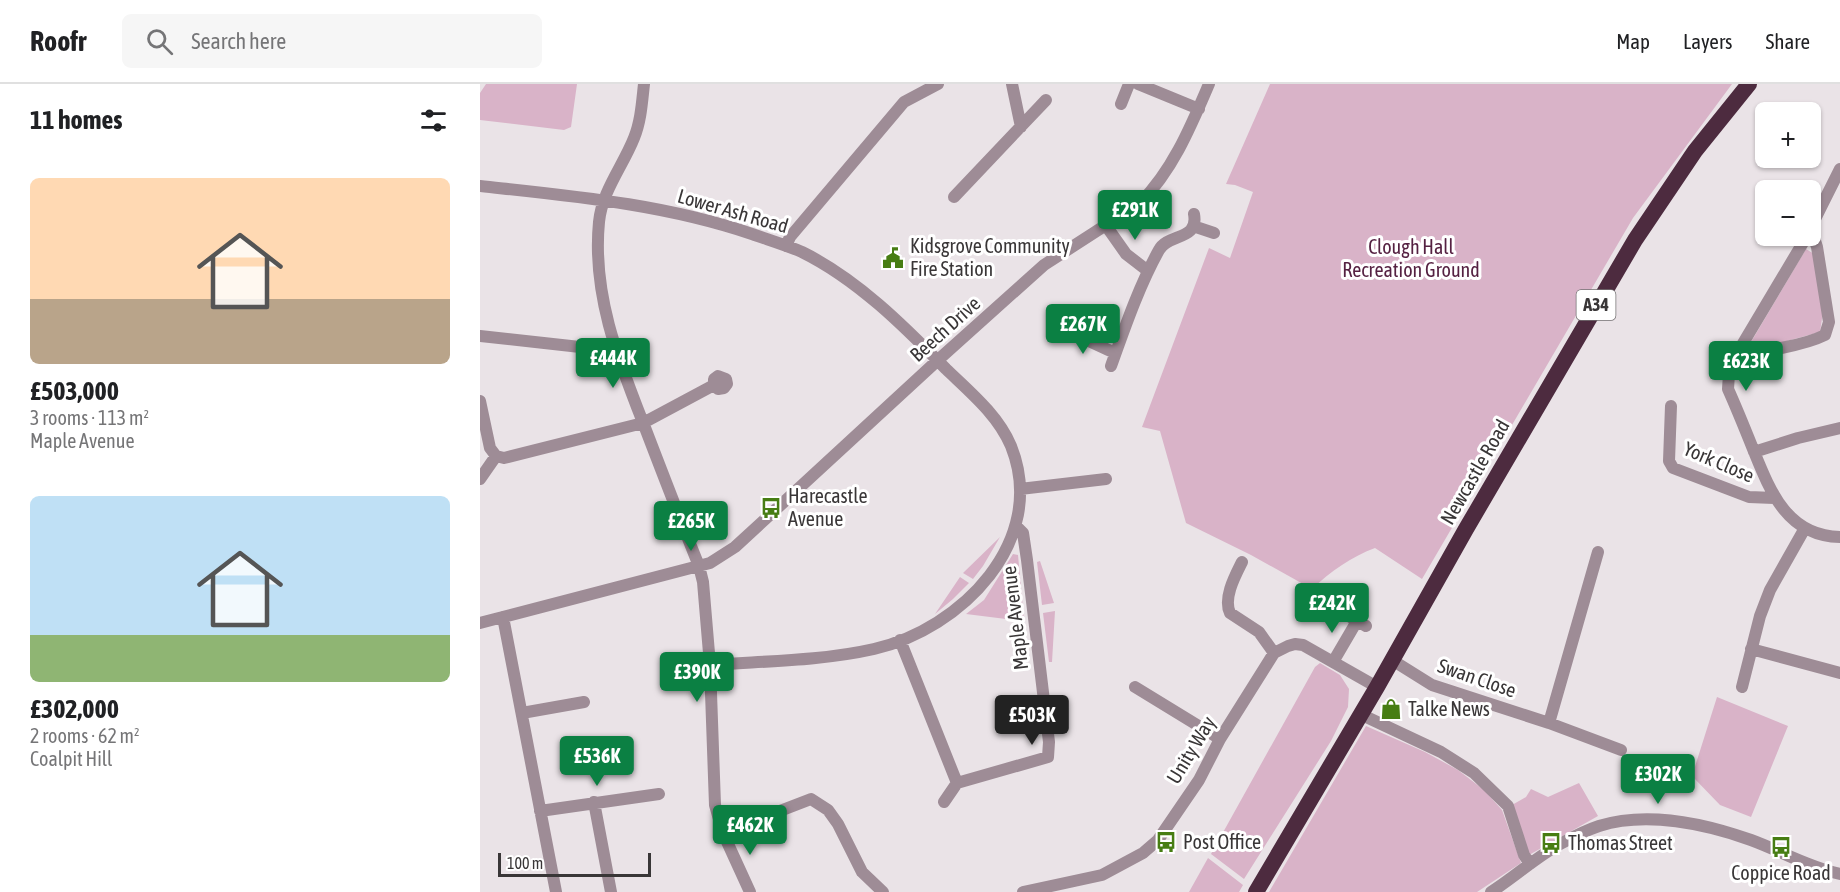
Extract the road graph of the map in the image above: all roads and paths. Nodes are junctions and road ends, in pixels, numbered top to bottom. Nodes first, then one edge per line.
1 (644, 84) edge
2 (938, 84) edge
3 (1012, 84) edge
4 (1129, 84) edge
5 (1138, 84) edge
6 (1209, 84) edge
7 (1749, 84) edge
8 (1046, 100) dead end
9 (1120, 104) dead end
10 (1199, 109) junction
11 (1021, 127) junction
12 (1840, 169) edge
13 (480, 186) edge
14 (954, 197) dead end
15 (604, 200) junction
16 (1821, 207) edge
17 (1107, 226) junction
18 (1214, 232) dead end
19 (786, 246) junction
20 (1801, 246) edge
21 (1817, 246) edge
22 (1148, 271) junction
23 (1063, 329) dead end
24 (480, 336) edge
25 (613, 343) junction
26 (1739, 350) junction
27 (1115, 353) junction
28 (938, 360) junction
29 (1111, 366) dead end
30 (714, 385) dead end
31 (480, 401) edge
32 (1671, 406) dead end
33 (643, 423) junction
34 (1840, 428) edge
35 (1754, 452) junction
36 (496, 456) junction
37 (1106, 478) dead end
38 (480, 479) edge
39 (1020, 489) junction
40 (1774, 498) junction
41 (1016, 526) junction
42 (1805, 528) junction
43 (1824, 536) junction
44 (1840, 537) edge
45 (1840, 547) edge
46 (1598, 552) dead end
47 (699, 566) junction
48 (1242, 569) dead end
49 (503, 617) junction
50 (1358, 621) dead end
51 (480, 623) edge
52 (900, 640) junction
53 (1751, 648) junction
54 (1274, 653) junction
55 (1392, 660) junction
56 (1333, 662) junction
57 (710, 664) junction
58 (1840, 673) edge
59 (1135, 687) dead end
60 (1377, 687) junction
61 (1742, 687) dead end
62 (584, 702) dead end
63 (522, 713) junction
64 (1360, 714) junction
65 (1549, 723) junction
66 (1220, 739) junction
67 (1621, 750) dead end
68 (957, 783) junction
69 (659, 794) dead end
70 (594, 802) junction
71 (944, 802) dead end
72 (540, 811) junction
73 (723, 833) junction
74 (1530, 864) junction
75 (1840, 874) edge
76 (556, 892) edge
77 (611, 892) edge
78 (750, 892) edge
79 (883, 892) edge
80 (1023, 892) edge
81 (1256, 892) edge
82 (1491, 892) edge

1 - 15 street
2 - 19 street
3 - 11 street
4 - 9 street
5 - 10 street
6 - 10 street, Beech Drive
7 - 55 highway, Newcastle Road / A34
8 - 11 street
10 - 17 street, Beech Drive
11 - 14 street
12 - 16 street
13 - 15 street, Lower Ash Road
15 - 19 street, Lower Ash Road
15 - 25 street
17 - 22 street
17 - 28 street, Beech Drive
18 - 22 street
19 - 28 street, Lower Ash Road
20 - 26 street
21 - 26 street
22 - 27 street
23 - 27 street
24 - 25 street
25 - 33 street
26 - 35 street
27 - 29 street
28 - 39 street, Lower Ash Road
28 - 47 street, Beech Drive
30 - 33 street
31 - 36 street
32 - 40 street, York Close
33 - 36 street
33 - 47 street
34 - 35 street
35 - 40 street
36 - 38 street
37 - 39 street
39 - 41 street, Lower Ash Road
40 - 42 street
41 - 52 street
41 - 68 street, Maple Avenue
42 - 43 street
42 - 53 street
43 - 44 street
43 - 45 street
46 - 65 street
47 - 49 street, Beech Drive
47 - 57 street
48 - 54 street
49 - 51 street, Beech Drive
49 - 63 street
50 - 56 street
52 - 57 street
52 - 68 street
53 - 58 street
53 - 61 street
54 - 56 street
54 - 66 street, Unity Way
55 - 60 highway, Newcastle Road / A34
55 - 65 street, Swan Close
56 - 60 street
57 - 73 street
59 - 66 street
60 - 64 highway, Newcastle Road / A34
62 - 63 street
63 - 72 street
64 - 74 street
64 - 81 highway, Newcastle Road / A34
65 - 67 street, Swan Close
66 - 80 street, Unity Way
68 - 71 street
69 - 70 street
70 - 72 street
70 - 77 street
72 - 76 street
73 - 78 street
73 - 79 street
74 - 75 street
74 - 82 street

